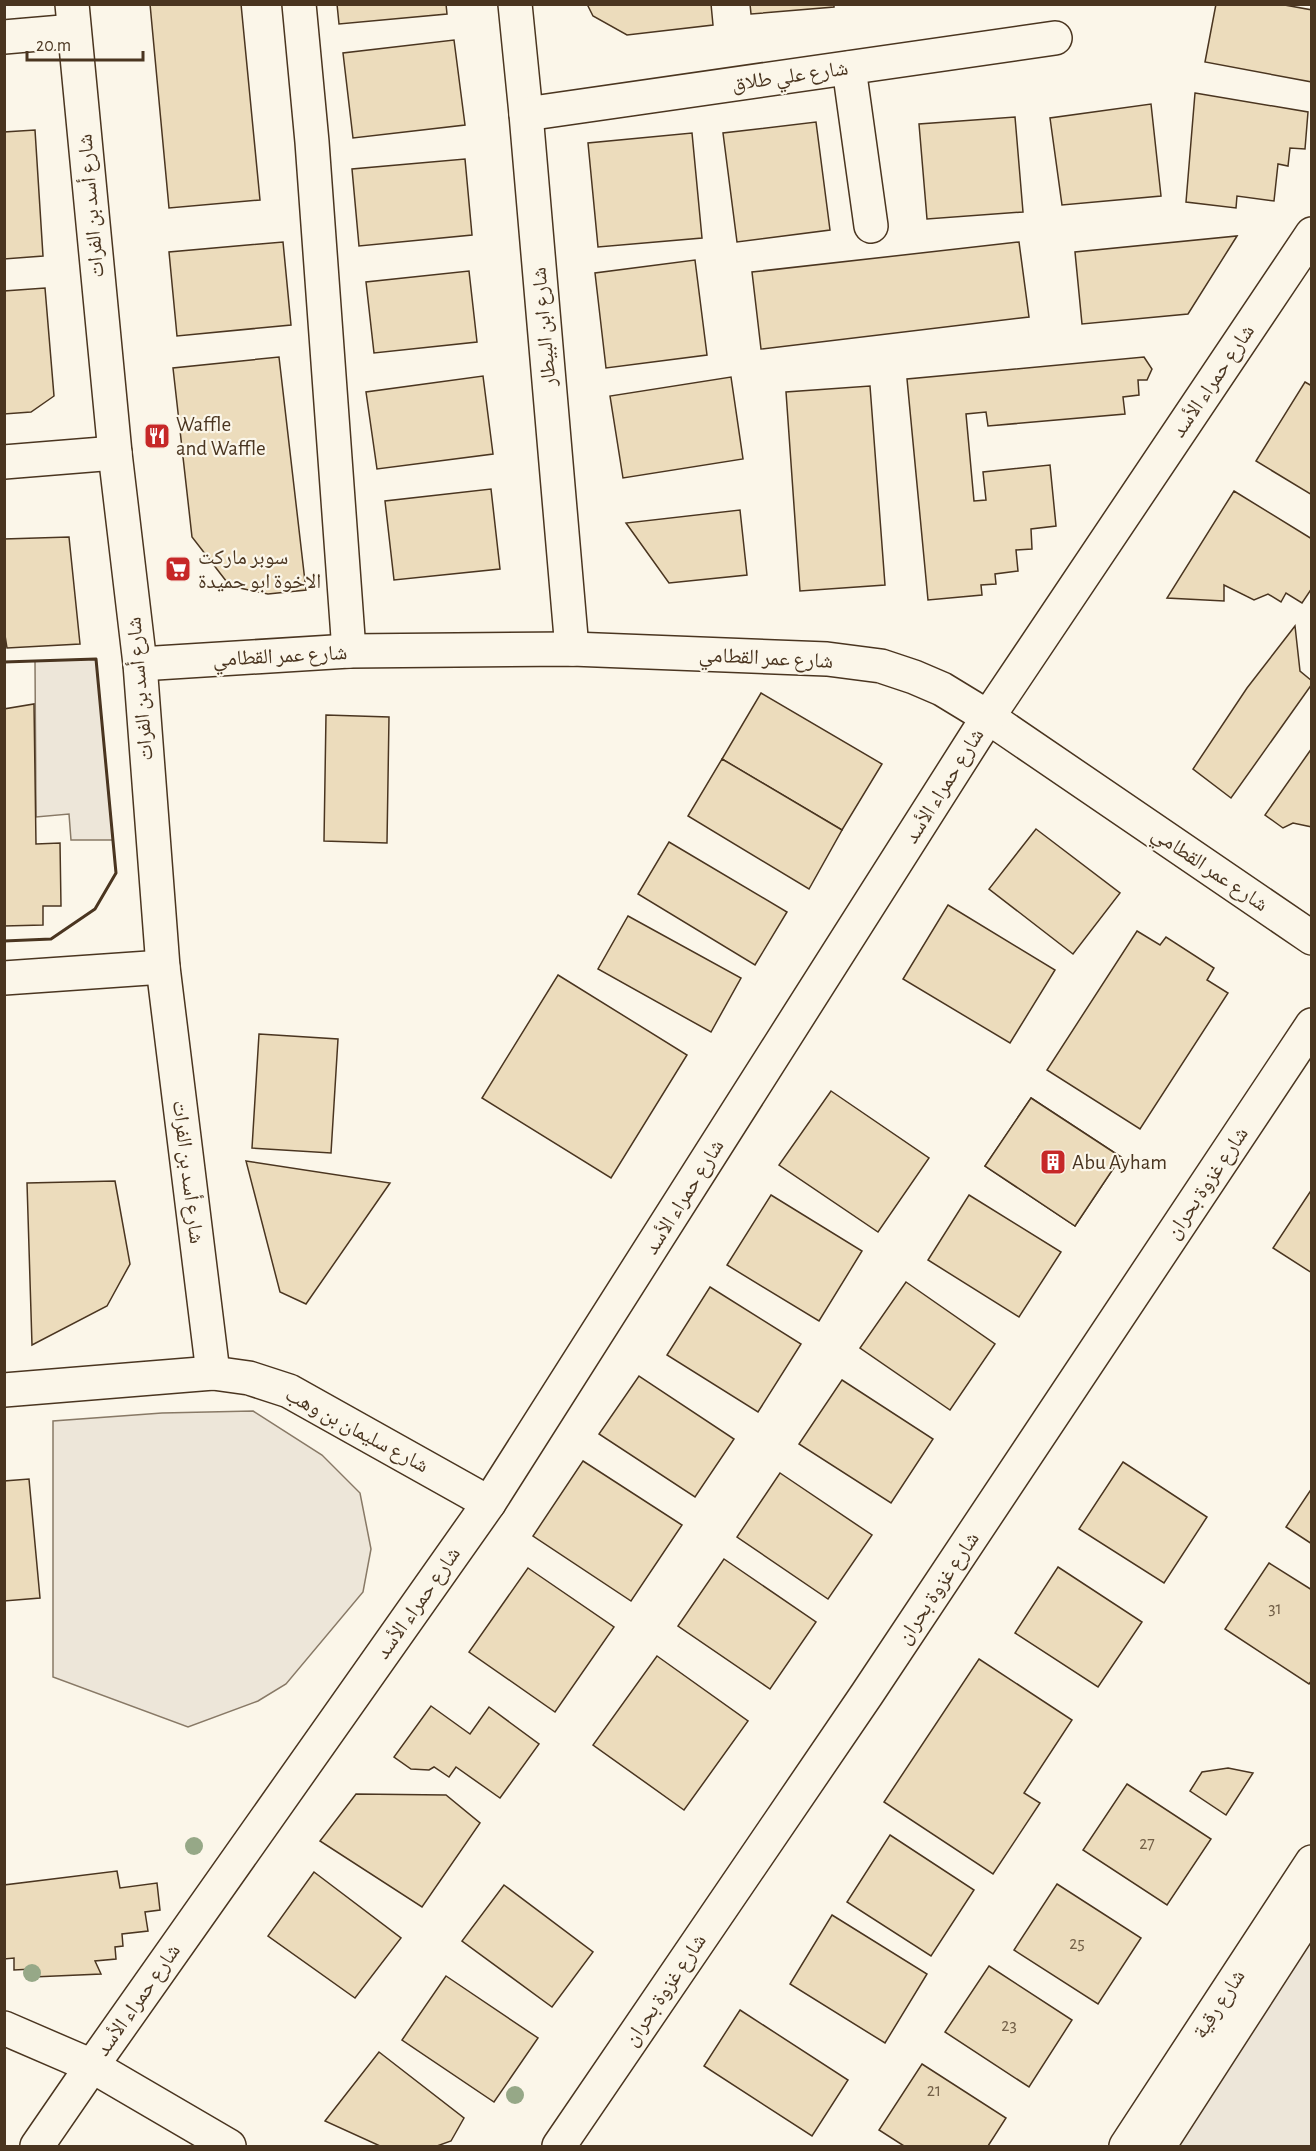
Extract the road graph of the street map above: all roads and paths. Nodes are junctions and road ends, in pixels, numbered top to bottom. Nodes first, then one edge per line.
1 (299, 4) edge
2 (515, 4) edge
3 (73, 18) edge
4 (4, 37) edge
5 (1054, 39) dead end
6 (849, 68) junction
7 (526, 114) junction
8 (871, 226) dead end
9 (1311, 234) edge
10 (114, 453) junction
11 (4, 462) edge
12 (572, 650) junction
13 (349, 651) junction
14 (140, 664) junction
15 (988, 717) junction
16 (1311, 939) edge
17 (163, 967) junction
18 (4, 978) edge
19 (1311, 1025) edge
20 (213, 1373) junction
21 (4, 1390) edge
22 (489, 1503) junction
23 (1311, 1862) edge
24 (1311, 1909) edge
25 (4, 2028) edge
26 (92, 2066) junction
27 (37, 2146) edge
28 (229, 2146) edge
29 (559, 2146) edge
30 (1126, 2146) edge
31 (1159, 2146) edge

1 - 13 street
2 - 7 street, شارع ابن البيطار
3 - 4 street
3 - 10 street, شارع أسد بن الفرات
5 - 6 street, شارع علي طلاق
6 - 7 street, شارع علي طلاق
6 - 8 street
7 - 12 street, شارع ابن البيطار
9 - 15 street, شارع حمراء الأسد
10 - 11 street
10 - 14 street, شارع أسد بن الفرات
12 - 13 street, شارع عمر القطامي
12 - 15 street, شارع عمر القطامي
13 - 14 street, شارع عمر القطامي
14 - 17 street, شارع أسد بن الفرات
15 - 16 street, شارع عمر القطامي
15 - 22 street, شارع حمراء الأسد
17 - 18 street
17 - 20 street, شارع أسد بن الفرات
19 - 29 street, شارع غزوة بحران
20 - 21 street, شارع سليمان بن وهب
20 - 22 street, شارع سليمان بن وهب
22 - 26 street, شارع حمراء الأسد
23 - 30 street, شارع رقية
24 - 31 street, شارع رقية
25 - 26 street
26 - 27 street, شارع حمراء الأسد
26 - 28 street

